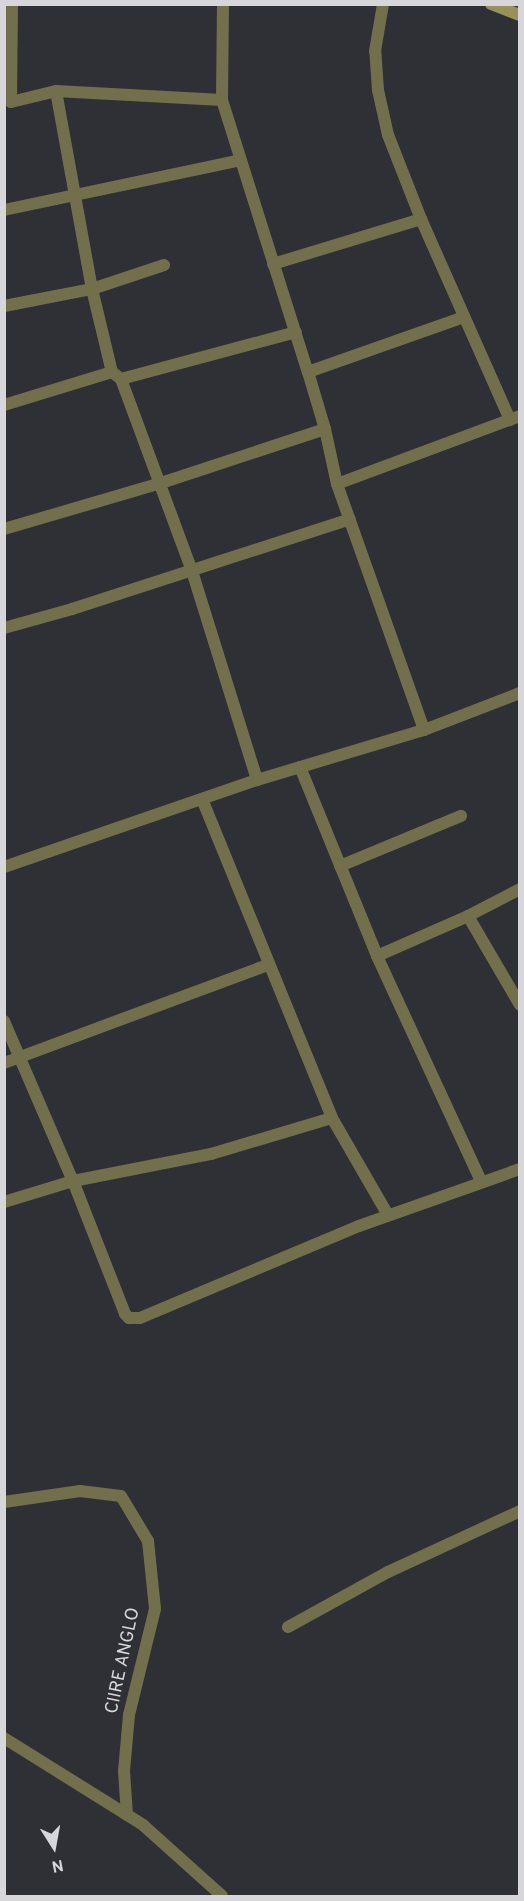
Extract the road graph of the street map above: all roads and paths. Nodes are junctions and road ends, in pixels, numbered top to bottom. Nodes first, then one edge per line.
1 (12, 4) edge
2 (223, 4) edge
3 (383, 4) edge
4 (490, 4) edge
5 (519, 15) edge
6 (56, 91) junction
7 (222, 100) junction
8 (8, 103) edge
9 (241, 160) junction
10 (76, 194) junction
11 (4, 210) edge
12 (421, 219) junction
13 (273, 264) junction
14 (164, 265) dead end
15 (92, 289) junction
16 (4, 306) edge
17 (464, 317) junction
18 (296, 332) junction
19 (308, 372) junction
20 (117, 376) junction
21 (4, 405) edge
22 (515, 418) edge
23 (325, 429) junction
24 (158, 484) junction
25 (337, 484) junction
26 (350, 519) junction
27 (4, 530) edge
28 (192, 571) junction
29 (4, 628) edge
30 (519, 693) edge
31 (424, 730) junction
32 (300, 767) junction
33 (257, 780) junction
34 (201, 799) junction
35 (460, 816) dead end
36 (340, 866) junction
37 (4, 867) edge
38 (519, 890) edge
39 (468, 916) junction
40 (377, 956) junction
41 (267, 965) junction
42 (519, 1005) edge
43 (4, 1021) edge
44 (21, 1056) junction
45 (4, 1063) edge
46 (332, 1118) junction
47 (519, 1168) edge
48 (73, 1181) junction
49 (481, 1181) junction
50 (4, 1202) edge
51 (388, 1215) junction
52 (4, 1502) edge
53 (519, 1511) edge
54 (288, 1627) dead end
55 (4, 1738) edge
56 (127, 1815) junction
57 (222, 1896) edge

1 - 8 street
2 - 7 street
3 - 12 street
4 - 5 street
6 - 7 street
6 - 8 street
6 - 10 street
7 - 9 street
9 - 10 street
9 - 13 street
10 - 11 street
10 - 15 street
12 - 13 street
12 - 17 street
13 - 18 street
14 - 15 street
15 - 16 street
15 - 20 street
17 - 19 street
17 - 22 street
18 - 19 street
18 - 20 street
19 - 23 street
20 - 21 street
20 - 24 street
22 - 25 street
23 - 24 street
23 - 25 street
24 - 27 street
24 - 28 street
25 - 26 street
26 - 28 street
26 - 31 street
28 - 29 street
28 - 33 street
30 - 31 street
31 - 32 street
32 - 33 street
32 - 36 street
33 - 34 street
34 - 37 street
34 - 41 street
35 - 36 street
36 - 40 street
38 - 39 street
39 - 40 street
39 - 42 street
40 - 49 street
41 - 44 street
41 - 46 street
43 - 44 street
44 - 45 street
44 - 48 street
46 - 48 street
46 - 51 street
47 - 49 street
48 - 50 street
48 - 51 street
49 - 51 street
52 - 56 street, CIIRE ANGLO
53 - 54 street
55 - 56 street
56 - 57 street

